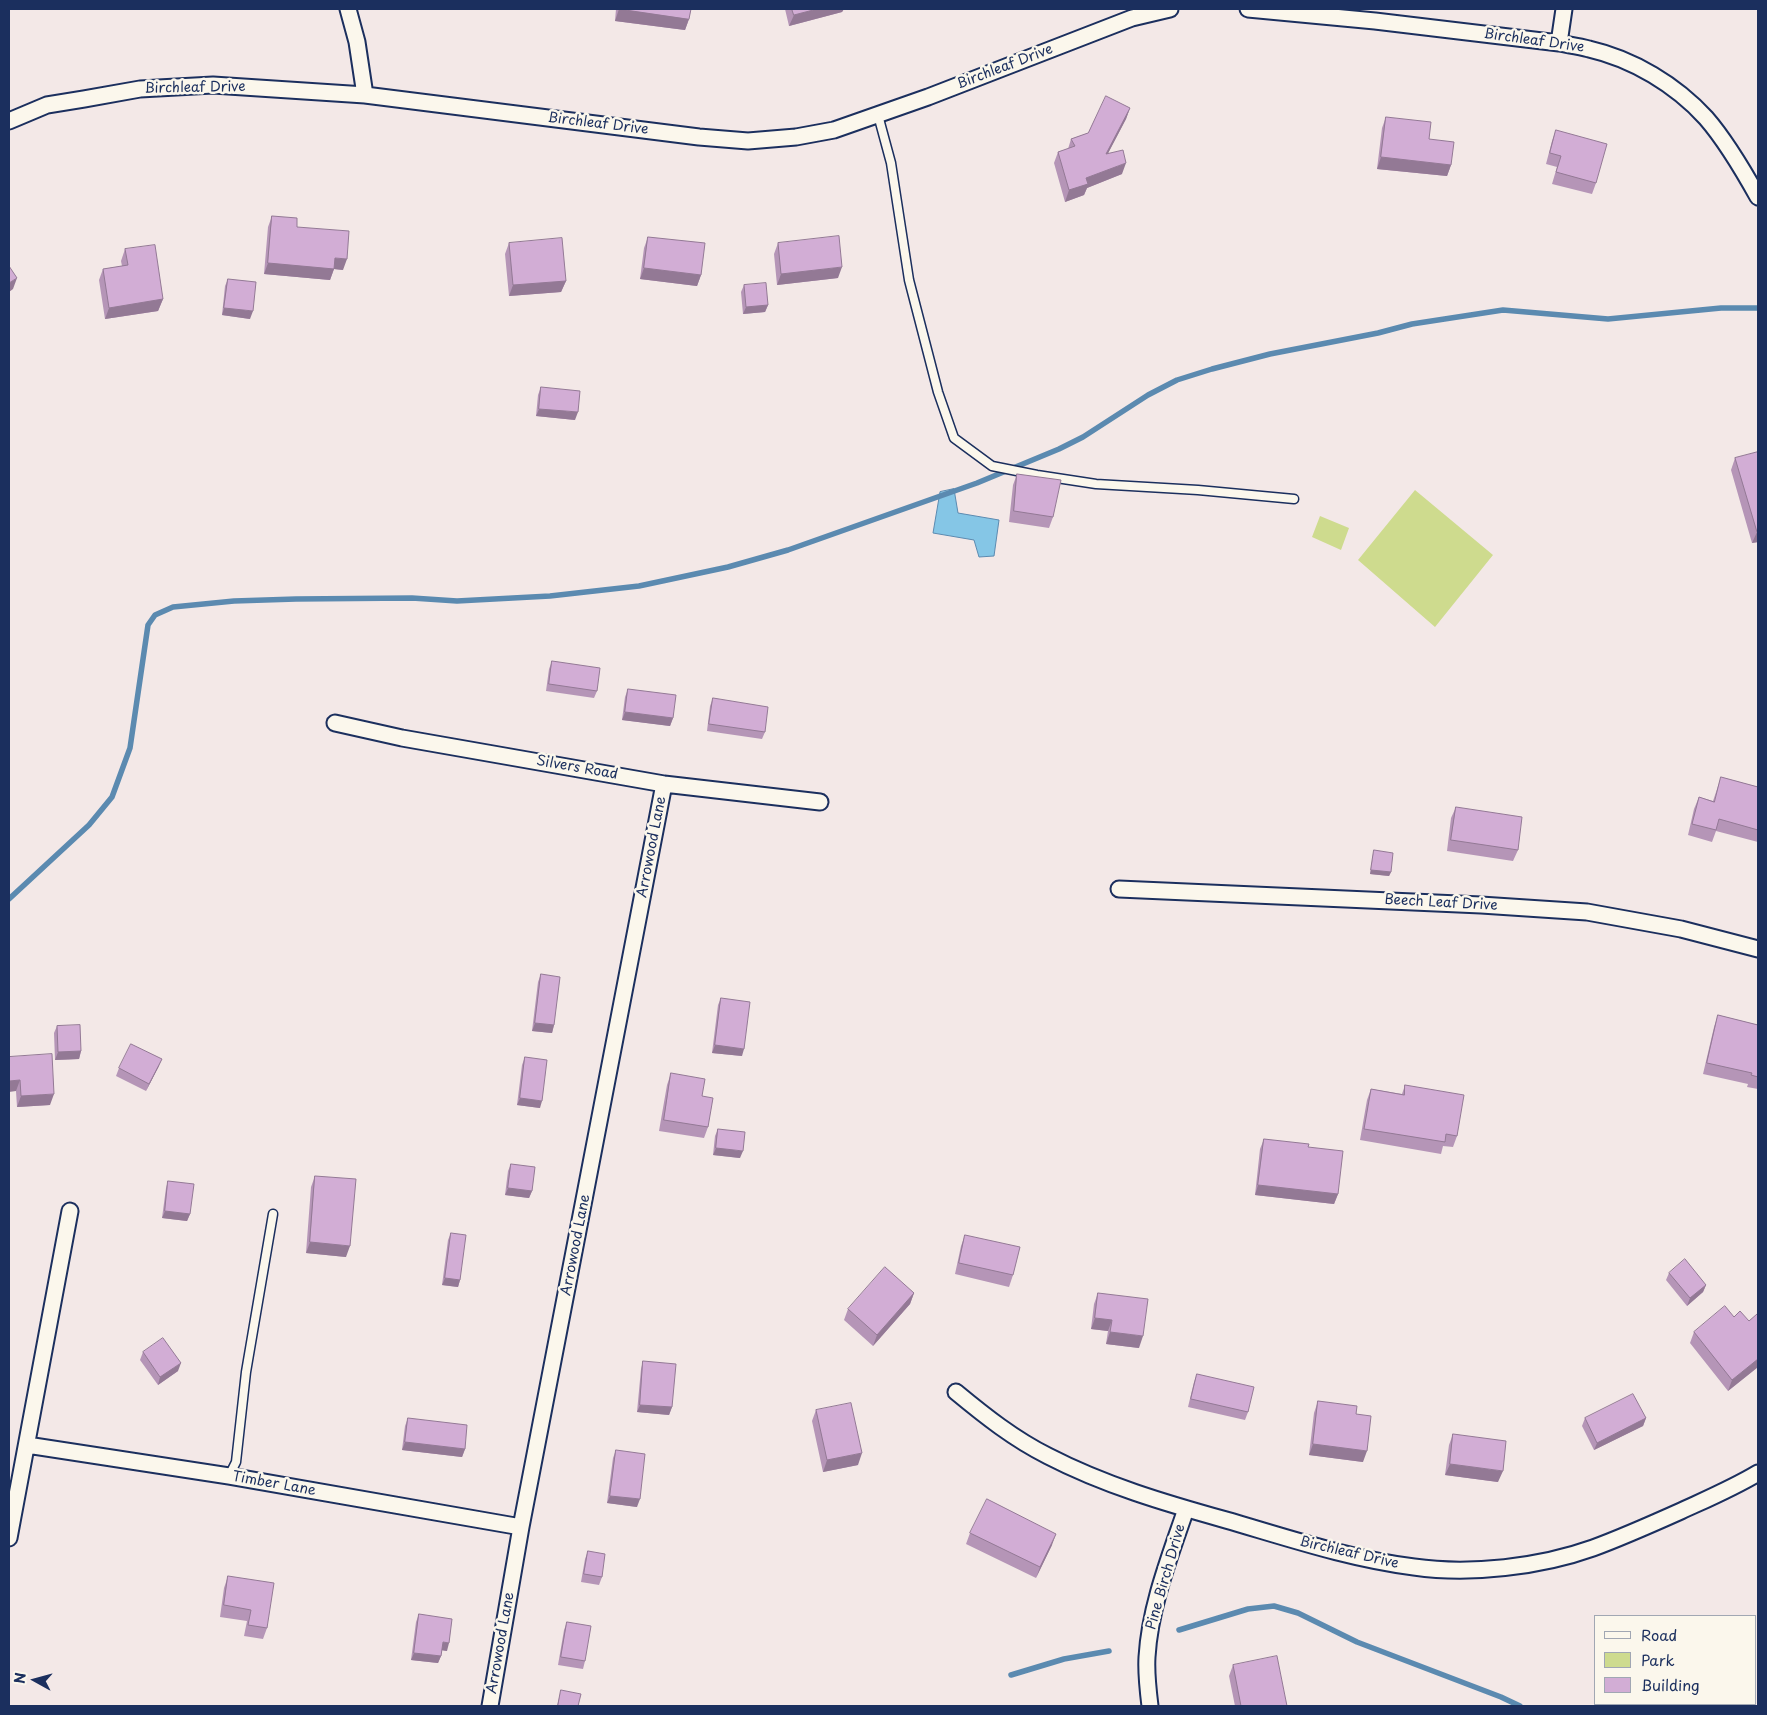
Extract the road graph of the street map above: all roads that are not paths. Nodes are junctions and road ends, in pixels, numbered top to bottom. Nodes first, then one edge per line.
1 (348, 9) edge
2 (1170, 9) edge
3 (1248, 9) edge
4 (1564, 9) edge
5 (1559, 44) junction
6 (365, 94) junction
7 (878, 115) junction
8 (9, 121) edge
9 (1758, 197) edge
10 (1294, 499) dead end
11 (335, 723) dead end
12 (664, 784) junction
13 (820, 802) dead end
14 (1119, 889) dead end
15 (1758, 949) edge
16 (70, 1211) dead end
17 (273, 1214) dead end
18 (956, 1392) dead end
19 (27, 1445) junction
20 (1758, 1473) edge
21 (229, 1476) junction
22 (1186, 1509) junction
23 (521, 1527) junction
24 (9, 1538) edge
25 (490, 1706) edge
26 (1150, 1706) edge

1 - 6 street
2 - 7 street, Birchleaf Drive
3 - 5 street, Birchleaf Drive
4 - 5 street
5 - 9 street, Birchleaf Drive
6 - 7 street, Birchleaf Drive
6 - 8 street, Birchleaf Drive
7 - 10 lane
11 - 12 street, Silvers Road
12 - 13 street, Silvers Road
12 - 23 street, Arrowood Lane
14 - 15 street, Beech Leaf Drive
16 - 19 street
17 - 21 lane
18 - 22 street, Birchleaf Drive
19 - 21 street, Timber Lane
19 - 24 street
20 - 22 street, Birchleaf Drive
21 - 23 street, Timber Lane
22 - 26 street, Pine Birch Drive
23 - 25 street, Arrowood Lane

